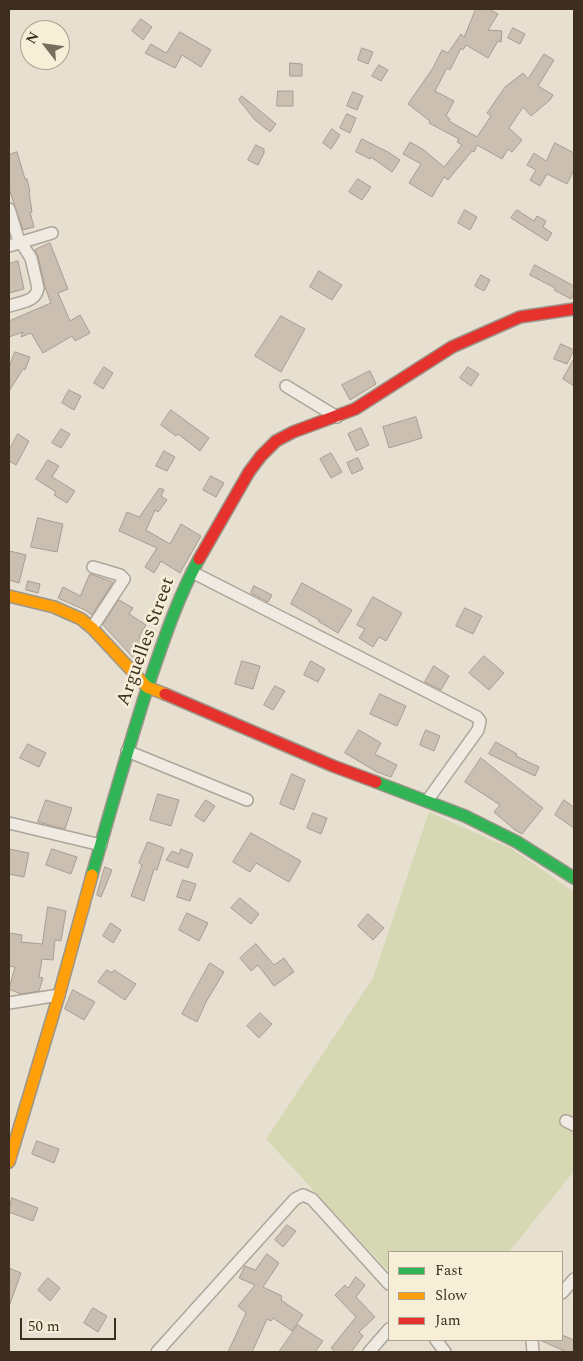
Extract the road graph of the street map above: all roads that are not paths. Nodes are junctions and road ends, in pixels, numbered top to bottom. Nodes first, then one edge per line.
1 (9, 209) edge
2 (52, 233) dead end
3 (21, 243) junction
4 (9, 246) edge
5 (9, 306) edge
6 (574, 309) edge
7 (286, 386) dead end
8 (337, 417) junction
9 (93, 567) dead end
10 (192, 572) junction
11 (9, 596) edge
12 (92, 628) junction
13 (147, 687) junction
14 (127, 751) junction
15 (247, 800) dead end
16 (427, 801) junction
17 (9, 823) edge
18 (101, 845) junction
19 (574, 878) edge
20 (59, 996) junction
21 (9, 1003) edge
22 (9, 1162) edge
23 (574, 1279) edge
24 (388, 1283) edge
25 (563, 1292) edge
26 (388, 1330) edge
27 (437, 1341) edge
28 (157, 1352) edge
29 (369, 1352) edge
30 (445, 1352) edge

1 - 3 street
2 - 3 street
3 - 4 street
3 - 5 street
6 - 8 street, Arguelles Street
7 - 8 street
8 - 10 street, Arguelles Street
9 - 12 street
10 - 13 street, Arguelles Street
10 - 16 street
11 - 12 street
12 - 13 street
13 - 14 street, Arguelles Street
13 - 16 street
14 - 15 street
14 - 18 street, Arguelles Street
16 - 19 street
17 - 18 street
18 - 20 street, Arguelles Street
20 - 21 street
20 - 22 street, Arguelles Street
23 - 25 street
24 - 28 street
26 - 29 street
27 - 30 street

